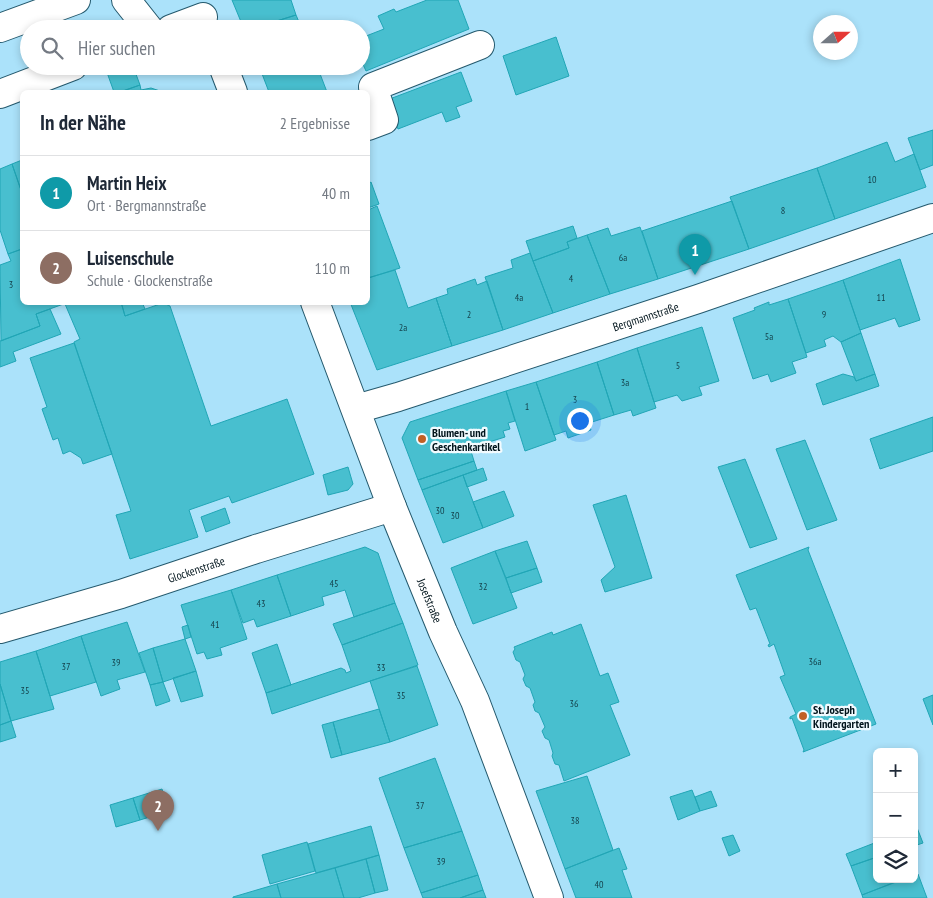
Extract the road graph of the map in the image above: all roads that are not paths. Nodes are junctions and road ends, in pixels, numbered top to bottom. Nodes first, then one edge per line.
1 (76, 0) edge
2 (126, 0) edge
3 (22, 20) edge
4 (142, 20) edge
5 (20, 21) edge
6 (0, 28) edge
7 (480, 45) dead end
8 (50, 75) edge
9 (221, 75) edge
10 (226, 75) edge
11 (217, 90) edge
12 (232, 90) edge
13 (0, 94) edge
14 (370, 125) edge
15 (933, 218) edge
16 (317, 305) edge
17 (356, 409) junction
18 (392, 507) junction
19 (0, 629) edge
20 (549, 898) edge

1 - 3 street
2 - 4 street
5 - 6 street
7 - 14 street
8 - 13 street
9 - 11 street
10 - 12 street
15 - 17 street, Bergmannstraße
16 - 17 street, Josefstraße
17 - 18 street, Josefstraße
18 - 19 street, Glockenstraße
18 - 20 street, Josefstraße

